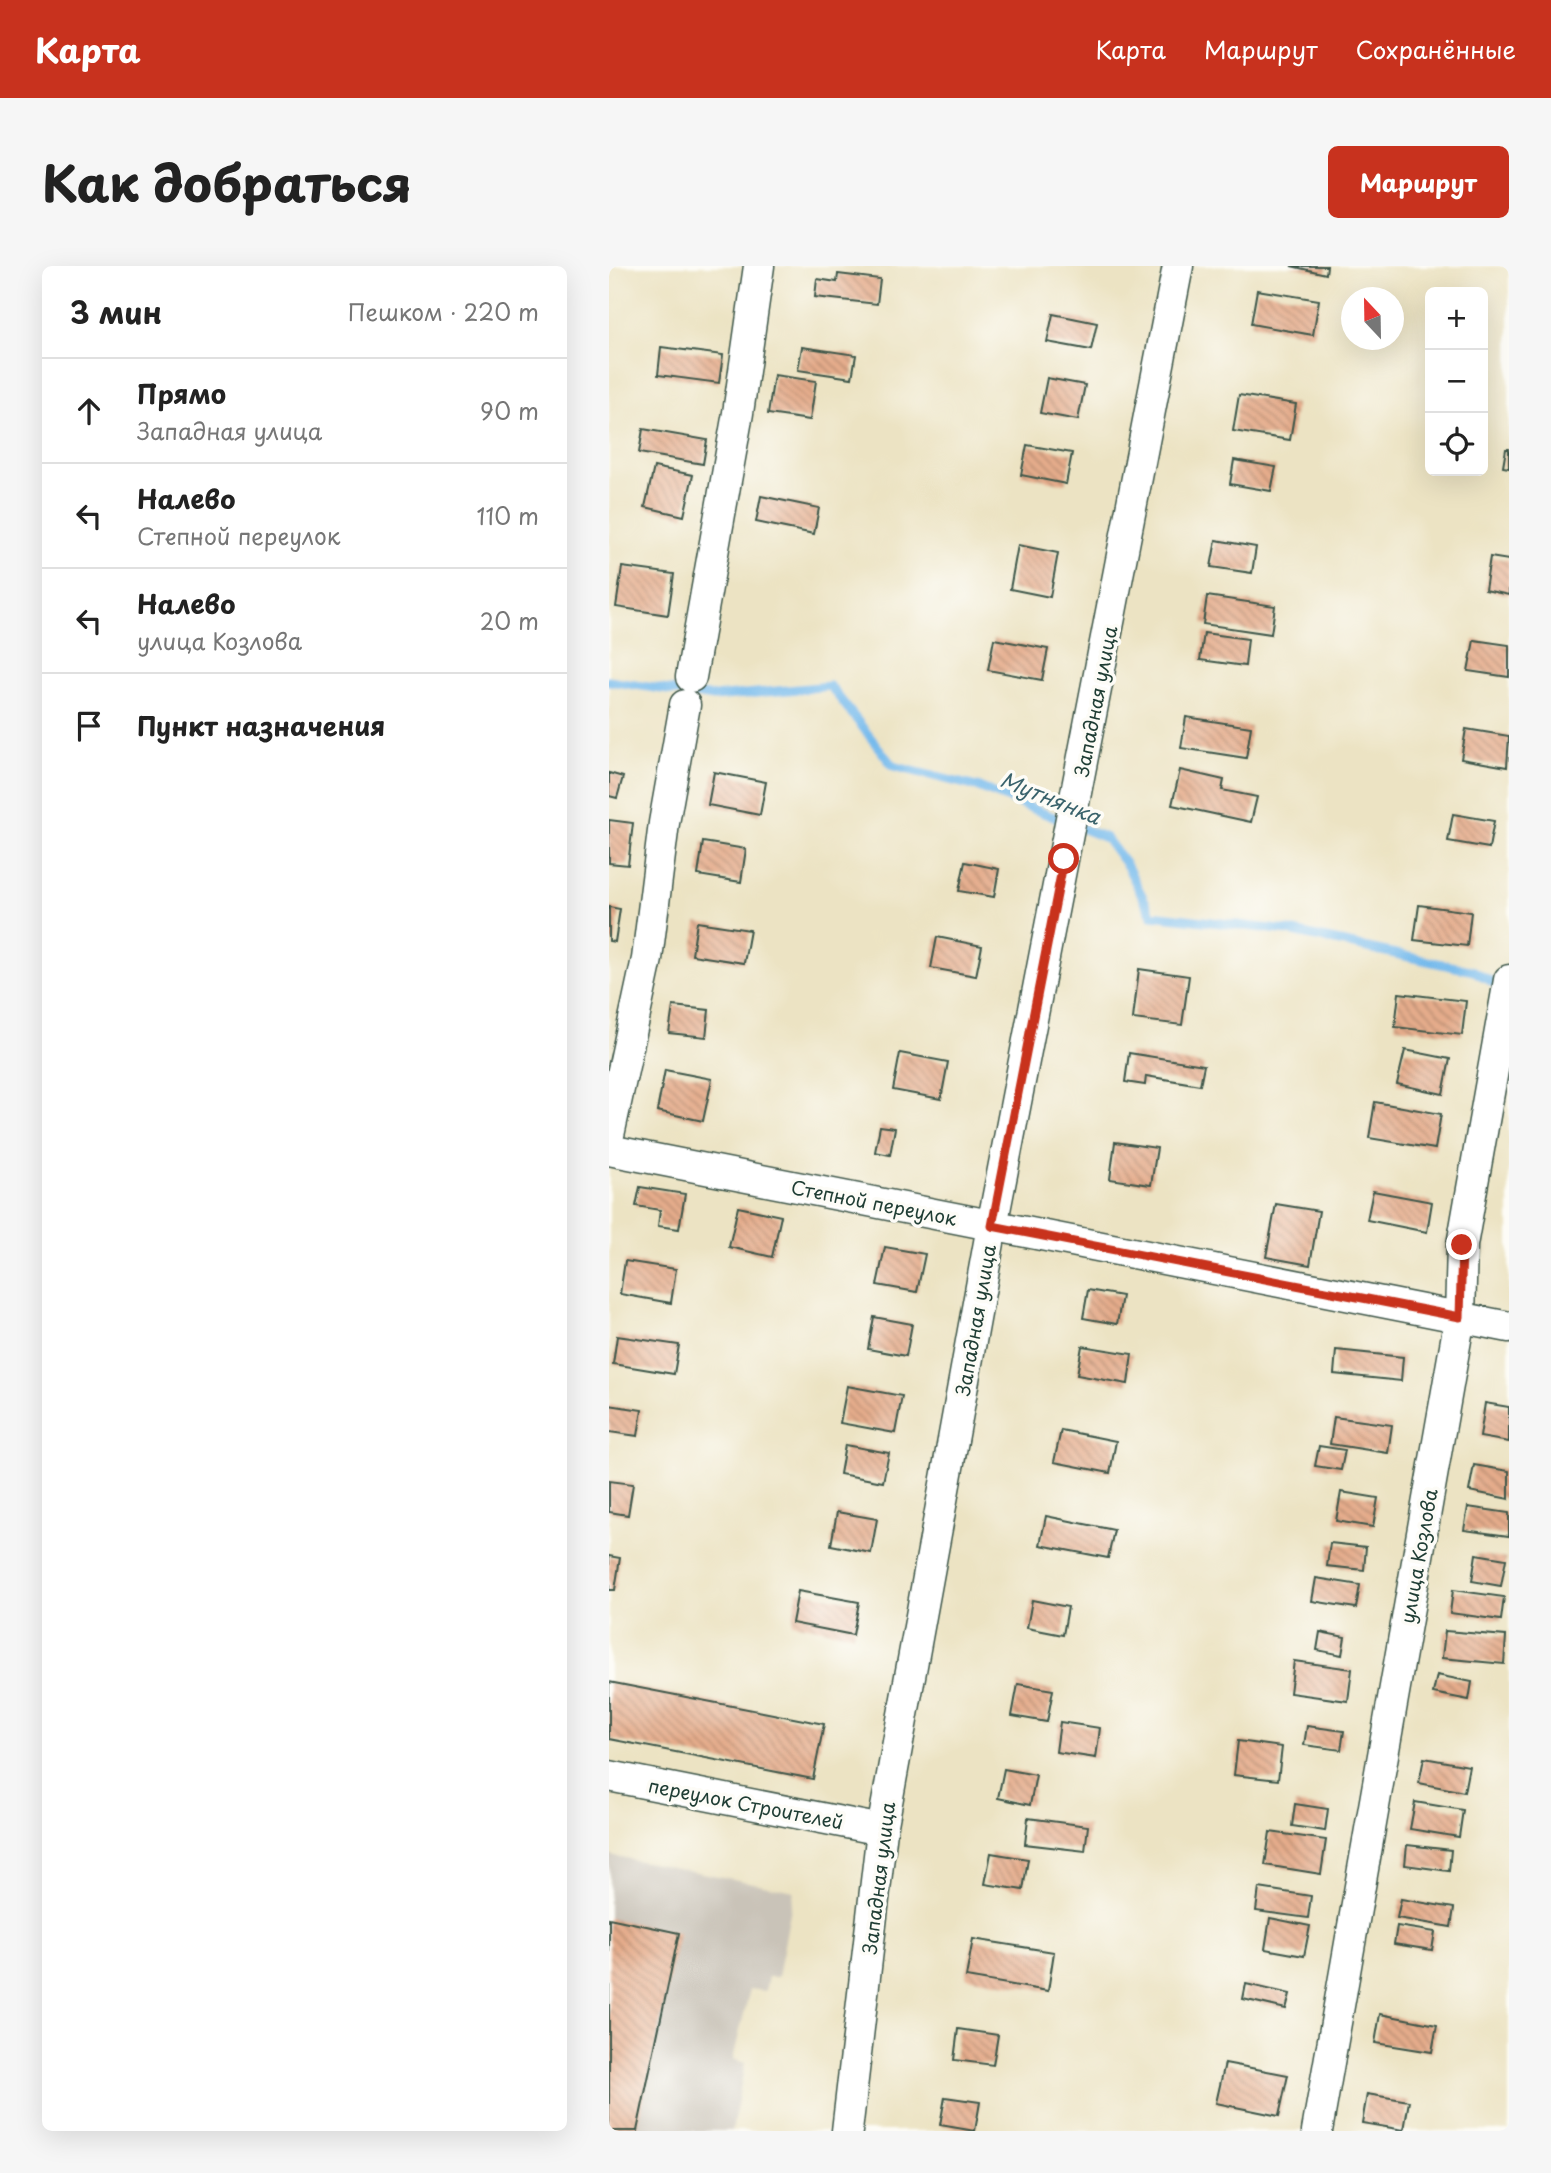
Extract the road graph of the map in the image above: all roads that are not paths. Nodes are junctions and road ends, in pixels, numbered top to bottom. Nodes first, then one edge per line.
1 (759, 266) edge
2 (1178, 266) edge
3 (1509, 980) edge
4 (609, 1135) edge
5 (609, 1150) edge
6 (992, 1226) junction
7 (1460, 1317) junction
8 (1509, 1328) edge
9 (609, 1776) edge
10 (882, 1830) junction
11 (848, 2131) edge
12 (1317, 2131) edge

1 - 4 street
2 - 6 street, Западная улица
3 - 7 street, улица Козлова
5 - 6 street, Степной переулок
6 - 7 street, Степной переулок
6 - 10 street, Западная улица
7 - 8 street, Степной переулок
7 - 12 street, улица Козлова
9 - 10 street, переулок Строителей
10 - 11 street, Западная улица

